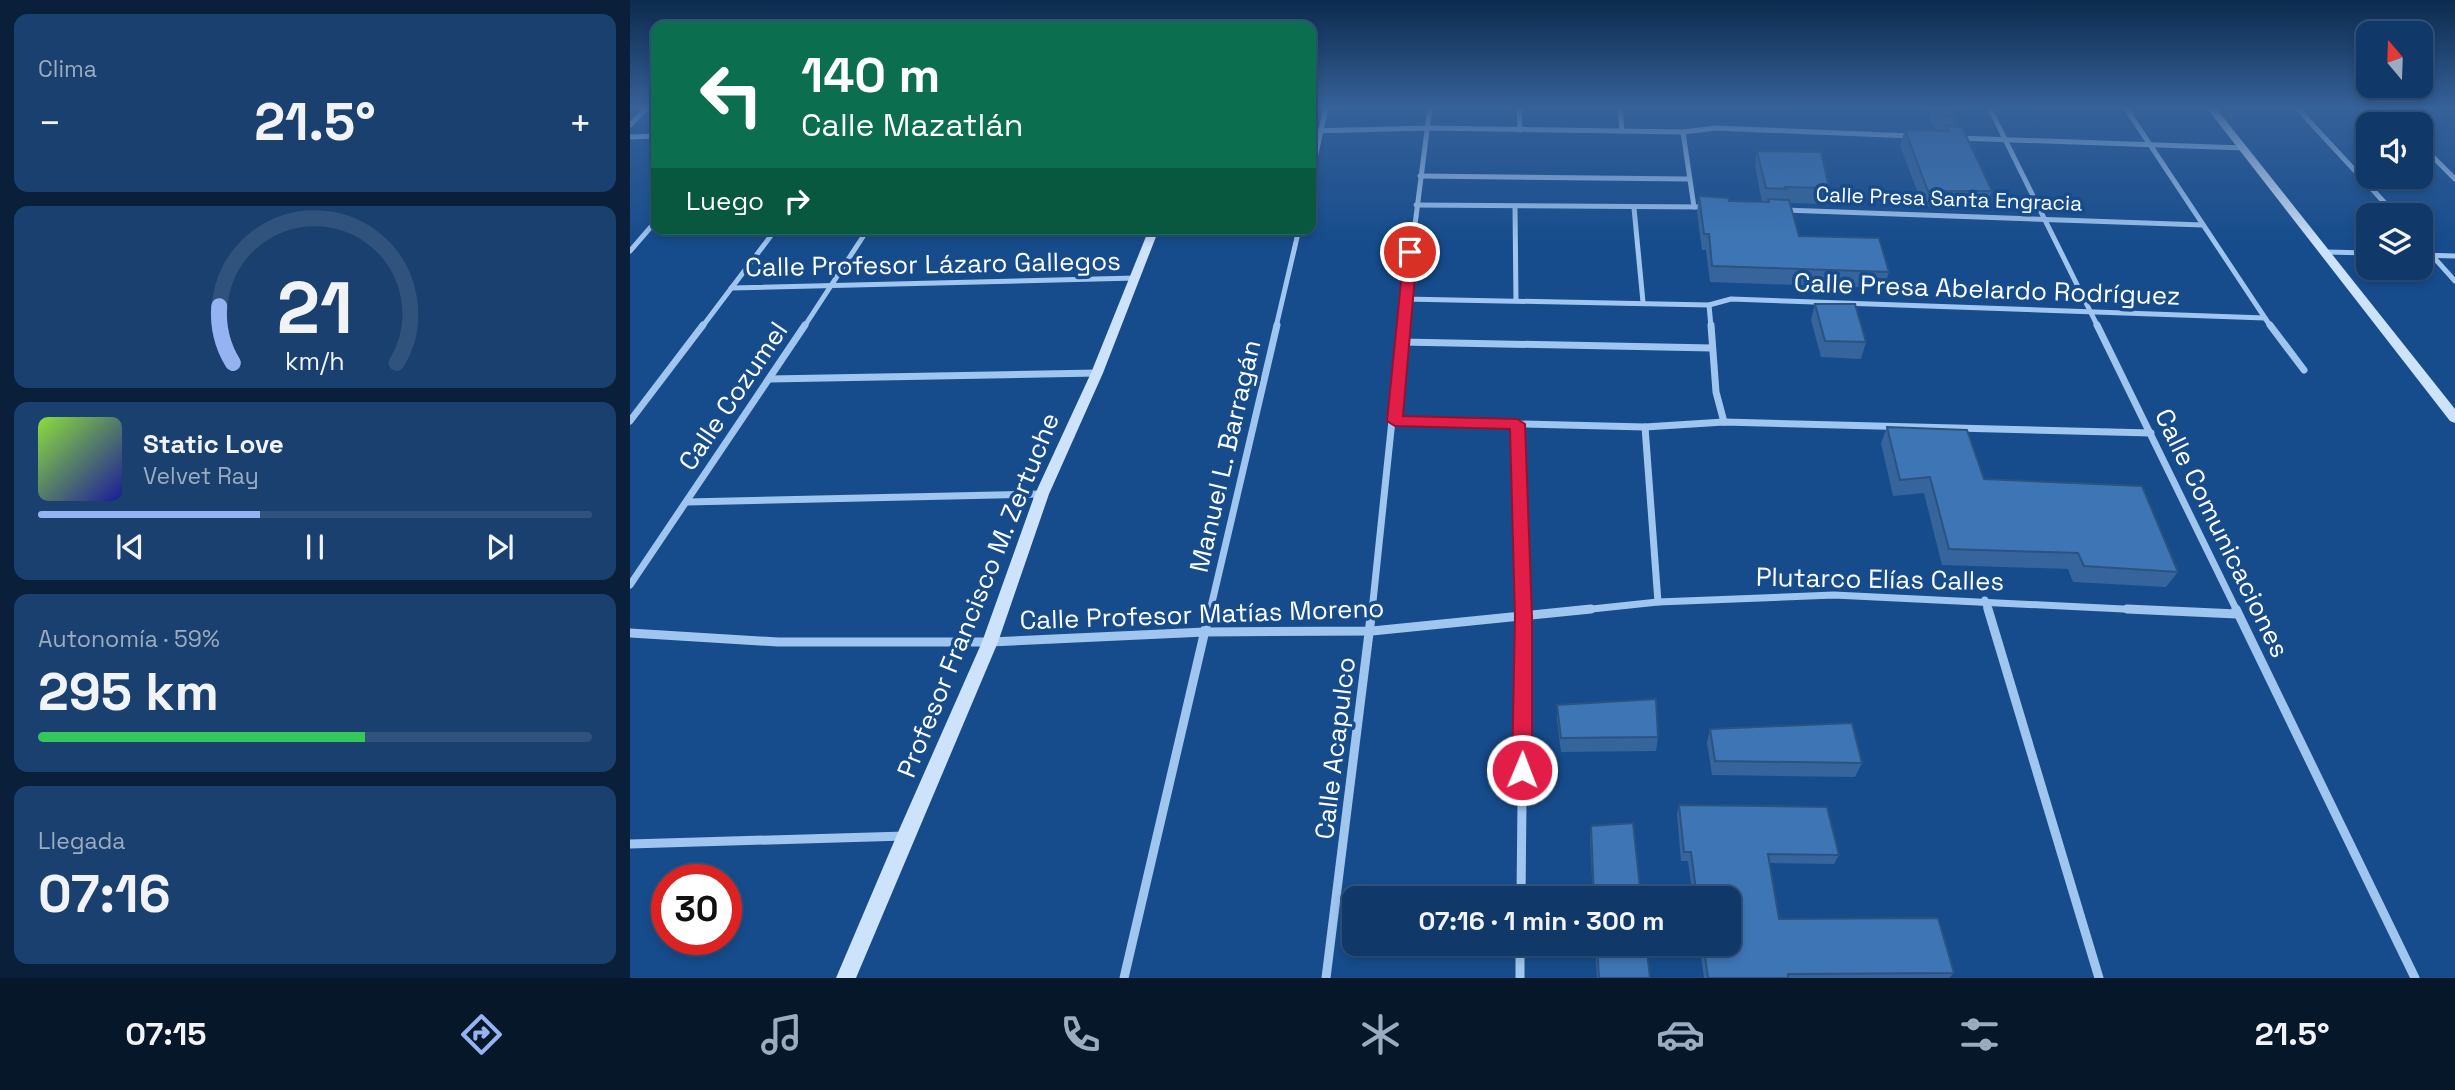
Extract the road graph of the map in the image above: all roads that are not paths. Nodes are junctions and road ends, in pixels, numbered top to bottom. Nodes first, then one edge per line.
1 (1424, 153) edge
2 (1686, 153) edge
3 (2011, 153) edge
4 (2155, 153) edge
5 (2248, 153) edge
6 (2338, 153) edge
7 (2433, 157) edge
8 (1420, 176) junction
9 (2455, 178) edge
10 (1689, 179) junction
11 (2385, 203) edge
12 (1416, 205) junction
13 (1694, 207) junction
14 (1515, 208) junction
15 (1634, 208) junction
16 (1721, 208) edge
17 (1775, 209) edge
18 (2045, 218) junction
19 (2203, 225) junction
20 (651, 227) edge
21 (771, 235) edge
22 (863, 235) edge
23 (1152, 235) edge
24 (1298, 235) edge
25 (630, 251) edge
26 (2327, 252) junction
27 (2356, 253) edge
28 (2433, 255) edge
29 (2433, 256) edge
30 (2455, 256) edge
31 (1136, 278) junction
32 (2455, 281) edge
33 (832, 286) junction
34 (731, 288) junction
35 (1404, 299) junction
36 (1516, 300) junction
37 (1643, 302) junction
38 (1709, 305) junction
39 (2090, 313) junction
40 (2265, 318) junction
41 (1402, 342) junction
42 (1713, 348) junction
43 (2304, 370) dead end
44 (1097, 373) junction
45 (770, 379) junction
46 (2455, 418) edge
47 (630, 421) edge
48 (1395, 421) junction
49 (1724, 422) junction
50 (1517, 424) junction
51 (1645, 427) junction
52 (2151, 433) junction
53 (1042, 494) junction
54 (687, 502) junction
55 (630, 585) edge
56 (1985, 600) junction
57 (1658, 602) junction
58 (2237, 614) junction
59 (1524, 617) junction
60 (1372, 631) junction
61 (1205, 632) junction
62 (630, 633) edge
63 (990, 642) junction
64 (905, 836) junction
65 (630, 844) edge
66 (1521, 886) edge
67 (1520, 956) edge
68 (846, 978) edge
69 (1124, 978) edge
70 (1326, 978) edge
71 (1520, 978) edge
72 (2099, 978) edge
73 (2414, 978) edge

1 - 8 street, Calle Acapulco
2 - 10 street
3 - 18 street, Calle Comunicaciones
4 - 19 street
5 - 26 street
6 - 11 street
7 - 9 street
8 - 10 street
8 - 12 street, Calle Acapulco
10 - 13 street
12 - 14 street
12 - 35 street, Calle Acapulco
13 - 15 street
13 - 16 street
14 - 15 street
14 - 36 street
15 - 37 street
17 - 18 street, Calle Presa Santa Engracia
18 - 19 street, Calle Presa Santa Engracia
18 - 39 street, Calle Comunicaciones
19 - 40 street
20 - 25 street
21 - 34 street
22 - 33 street, Calle Cozumel
23 - 31 street, Profesor Francisco M. Zertuche
24 - 61 street, Manuel L. Barragán
26 - 27 street
26 - 46 street
28 - 30 street
29 - 32 street
31 - 33 street, Calle Profesor Lázaro Gallegos
31 - 44 street, Profesor Francisco M. Zertuche
33 - 34 street, Calle Profesor Lázaro Gallegos
33 - 45 street, Calle Cozumel
34 - 47 street
35 - 36 street, Calle Presa Abelardo Rodríguez
35 - 41 street, Calle Acapulco
36 - 37 street, Calle Presa Abelardo Rodríguez
37 - 38 street, Calle Presa Abelardo Rodríguez
38 - 39 street, Calle Presa Abelardo Rodríguez
38 - 42 street
39 - 40 street, Calle Presa Abelardo Rodríguez
39 - 52 street, Calle Comunicaciones
40 - 43 street
41 - 42 street
41 - 48 street, Calle Acapulco
42 - 49 street
44 - 45 street
44 - 53 street, Profesor Francisco M. Zertuche
45 - 54 street, Calle Cozumel
48 - 50 street
48 - 60 street, Calle Acapulco
49 - 51 street
49 - 52 street
50 - 51 street
50 - 59 street
51 - 57 street
52 - 58 street, Calle Comunicaciones
53 - 54 street
53 - 63 street, Profesor Francisco M. Zertuche
54 - 55 street, Calle Cozumel
56 - 57 street, Plutarco Elías Calles
56 - 58 street, Plutarco Elías Calles
56 - 72 street
57 - 59 street, Plutarco Elías Calles
58 - 73 street, Calle Comunicaciones
59 - 60 street, Calle Profesor Matías Moreno
59 - 66 street
60 - 61 street, Calle Profesor Matías Moreno
60 - 70 street, Calle Acapulco
61 - 63 street, Calle Profesor Matías Moreno
61 - 69 street, Manuel L. Barragán
62 - 63 street, Calle Profesor Matías Moreno
63 - 64 street, Profesor Francisco M. Zertuche
64 - 65 street
64 - 68 street, Profesor Francisco M. Zertuche
67 - 71 street

